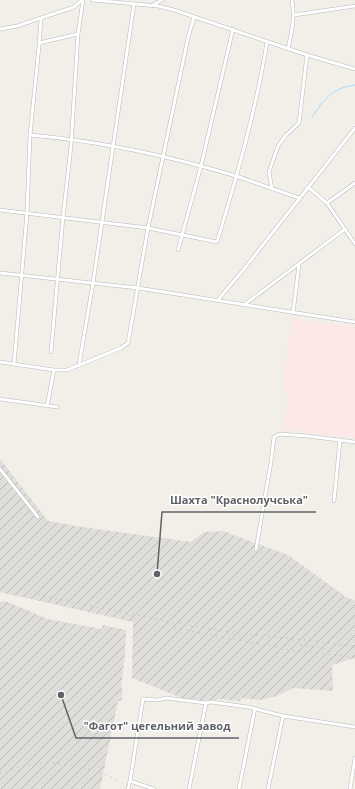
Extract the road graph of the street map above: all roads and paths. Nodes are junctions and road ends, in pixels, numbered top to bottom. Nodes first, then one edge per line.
1 (83, 0) edge
2 (92, 0) edge
3 (162, 0) edge
4 (292, 0) edge
5 (134, 4) junction
6 (151, 6) junction
7 (355, 6) edge
8 (294, 15) junction
9 (194, 17) junction
10 (41, 19) junction
11 (0, 29) edge
12 (233, 29) junction
13 (0, 33) edge
14 (78, 34) junction
15 (267, 42) junction
16 (39, 44) junction
17 (288, 49) junction
18 (307, 56) junction
19 (355, 69) edge
20 (355, 128) edge
21 (30, 135) junction
22 (71, 139) junction
23 (112, 146) junction
24 (163, 157) junction
25 (200, 166) junction
26 (237, 177) junction
27 (355, 184) edge
28 (308, 187) junction
29 (272, 189) junction
30 (299, 198) junction
31 (327, 203) junction
32 (0, 210) edge
33 (27, 213) junction
34 (63, 217) junction
35 (102, 223) junction
36 (148, 228) junction
37 (345, 229) junction
38 (182, 235) junction
39 (355, 244) edge
40 (178, 250) dead end
41 (299, 264) junction
42 (0, 273) edge
43 (21, 275) junction
44 (58, 280) junction
45 (93, 284) junction
46 (138, 288) junction
47 (217, 301) junction
48 (244, 305) junction
49 (293, 313) junction
50 (355, 322) edge
51 (52, 352) dead end
52 (0, 362) edge
53 (14, 364) junction
54 (80, 365) junction
55 (54, 370) junction
56 (0, 399) edge
57 (47, 406) junction
58 (58, 407) dead end
59 (340, 440) junction
60 (355, 442) edge
61 (0, 469) edge
62 (334, 501) dead end
63 (38, 517) dead end
64 (256, 549) dead end
65 (206, 703) junction
66 (255, 708) junction
67 (283, 716) junction
68 (355, 727) edge
69 (355, 758) edge
70 (130, 781) junction
71 (128, 789) edge
72 (154, 789) edge
73 (189, 789) edge
74 (240, 789) edge
75 (268, 789) edge
76 (350, 789) edge

1 - 10 street
1 - 14 street
2 - 5 street
3 - 6 street
4 - 8 street
5 - 6 street
5 - 23 street
6 - 9 street
7 - 8 street
8 - 17 street
9 - 12 street
9 - 24 street
10 - 11 street
10 - 16 street
11 - 13 street
12 - 15 street
12 - 25 street
14 - 16 street
14 - 22 street
15 - 17 street
15 - 26 street
16 - 21 street
17 - 18 street
18 - 19 street
18 - 29 street
20 - 28 street
21 - 22 street
21 - 33 street
22 - 23 street
22 - 34 street
23 - 24 street
23 - 35 street
24 - 25 street
24 - 36 street
25 - 26 street
25 - 38 street
26 - 29 street
26 - 38 street
27 - 31 street
28 - 30 street
28 - 31 street
29 - 30 street
30 - 47 street
31 - 37 street
32 - 33 street
33 - 34 street
33 - 43 street
34 - 35 street
34 - 44 street
35 - 36 street
35 - 45 street
36 - 38 street
36 - 46 street
37 - 39 street
37 - 41 street
38 - 40 street
41 - 48 street
41 - 49 street
42 - 43 street
43 - 44 street
43 - 53 street
44 - 45 street
44 - 51 street
45 - 46 street
45 - 54 street
46 - 47 street
46 - 54 street
47 - 48 street
48 - 49 street
49 - 50 street
52 - 53 street
53 - 55 street
54 - 55 street
55 - 57 street
56 - 57 street
57 - 58 street
59 - 60 street
59 - 62 street
59 - 64 street
61 - 63 street
65 - 66 street
65 - 70 street
65 - 73 street
66 - 67 street
66 - 74 street
67 - 68 street
67 - 75 street
69 - 76 street
70 - 71 street
70 - 72 street

